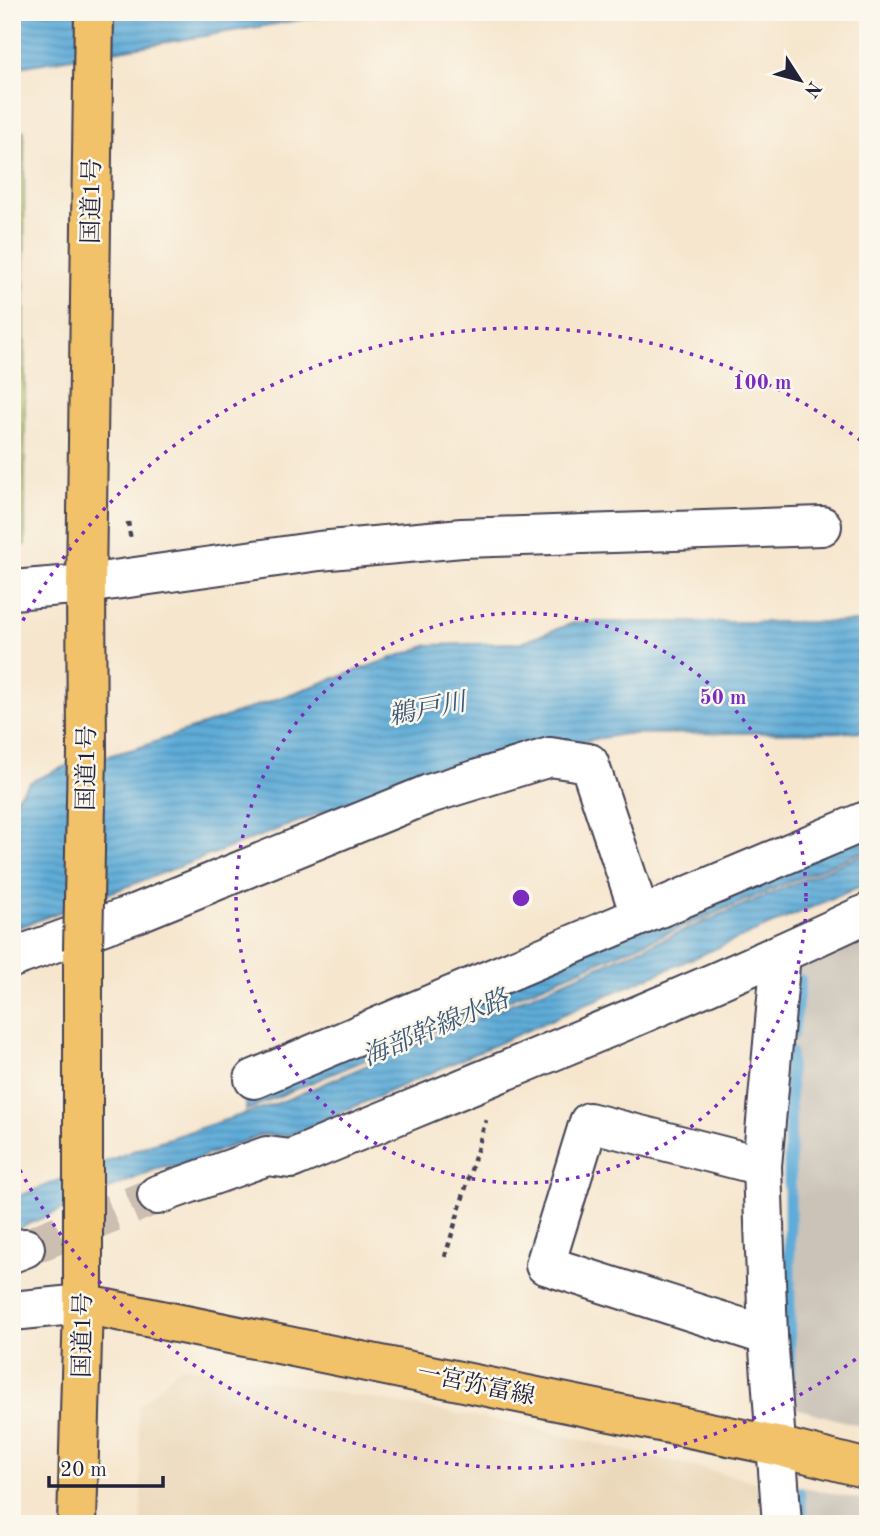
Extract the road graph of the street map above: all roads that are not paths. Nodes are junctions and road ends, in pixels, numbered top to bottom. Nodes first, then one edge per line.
1 (94, 12) edge
2 (822, 526) dead end
3 (86, 584) junction
4 (12, 590) edge
5 (863, 822) dead end
6 (868, 914) edge
7 (640, 915) junction
8 (781, 954) junction
9 (12, 958) edge
10 (254, 1079) dead end
11 (762, 1166) junction
12 (158, 1195) tunnel mouth
13 (83, 1304) junction
14 (12, 1311) edge
15 (768, 1336) junction
16 (777, 1446) junction
17 (868, 1469) edge
18 (77, 1524) edge
19 (782, 1524) edge

1 - 3 main road, 国道1号
2 - 3 street
3 - 4 street
3 - 13 main road, 国道1号, bridge
5 - 7 street
6 - 8 street
7 - 9 street
7 - 10 street
8 - 11 street
8 - 12 street
11 - 15 street
11 - 15 street
13 - 14 street
13 - 16 main road, 一宮弥富線
13 - 18 main road, 国道1号
15 - 16 street
16 - 17 main road, 一宮弥富線
16 - 19 street

